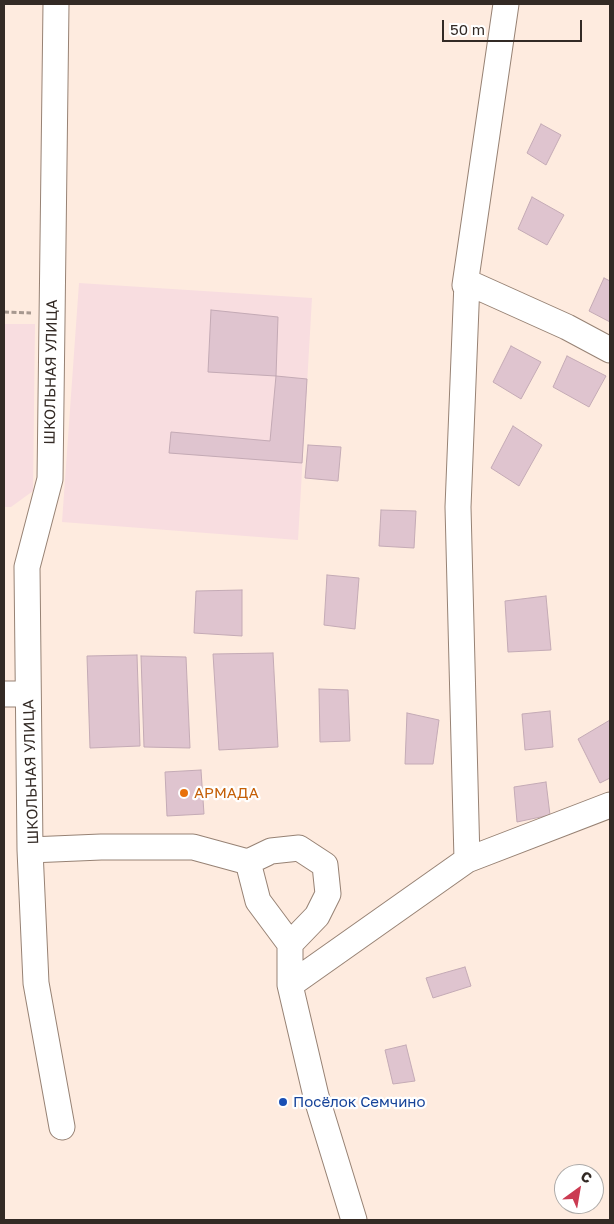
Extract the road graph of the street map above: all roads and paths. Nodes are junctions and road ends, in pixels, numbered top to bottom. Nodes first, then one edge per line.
1 (56, 4) edge
2 (506, 4) edge
3 (467, 282) junction
4 (4, 312) edge
5 (52, 313) junction
6 (610, 350) edge
7 (4, 694) edge
8 (28, 694) junction
9 (610, 805) edge
10 (30, 850) junction
11 (467, 860) junction
12 (248, 862) junction
13 (290, 944) junction
14 (290, 985) junction
15 (62, 1127) dead end
16 (354, 1220) edge

1 - 5 street, ШКОЛЬНАЯ УЛИЦА
2 - 3 street
3 - 6 street
3 - 11 street
4 - 5 path
5 - 8 street, ШКОЛЬНАЯ УЛИЦА
7 - 8 street
8 - 10 street, ШКОЛЬНАЯ УЛИЦА
9 - 11 street
10 - 12 street, ШКОЛЬНАЯ УЛИЦА
10 - 15 street
11 - 14 street
12 - 13 street
12 - 13 street
13 - 14 street
14 - 16 street

